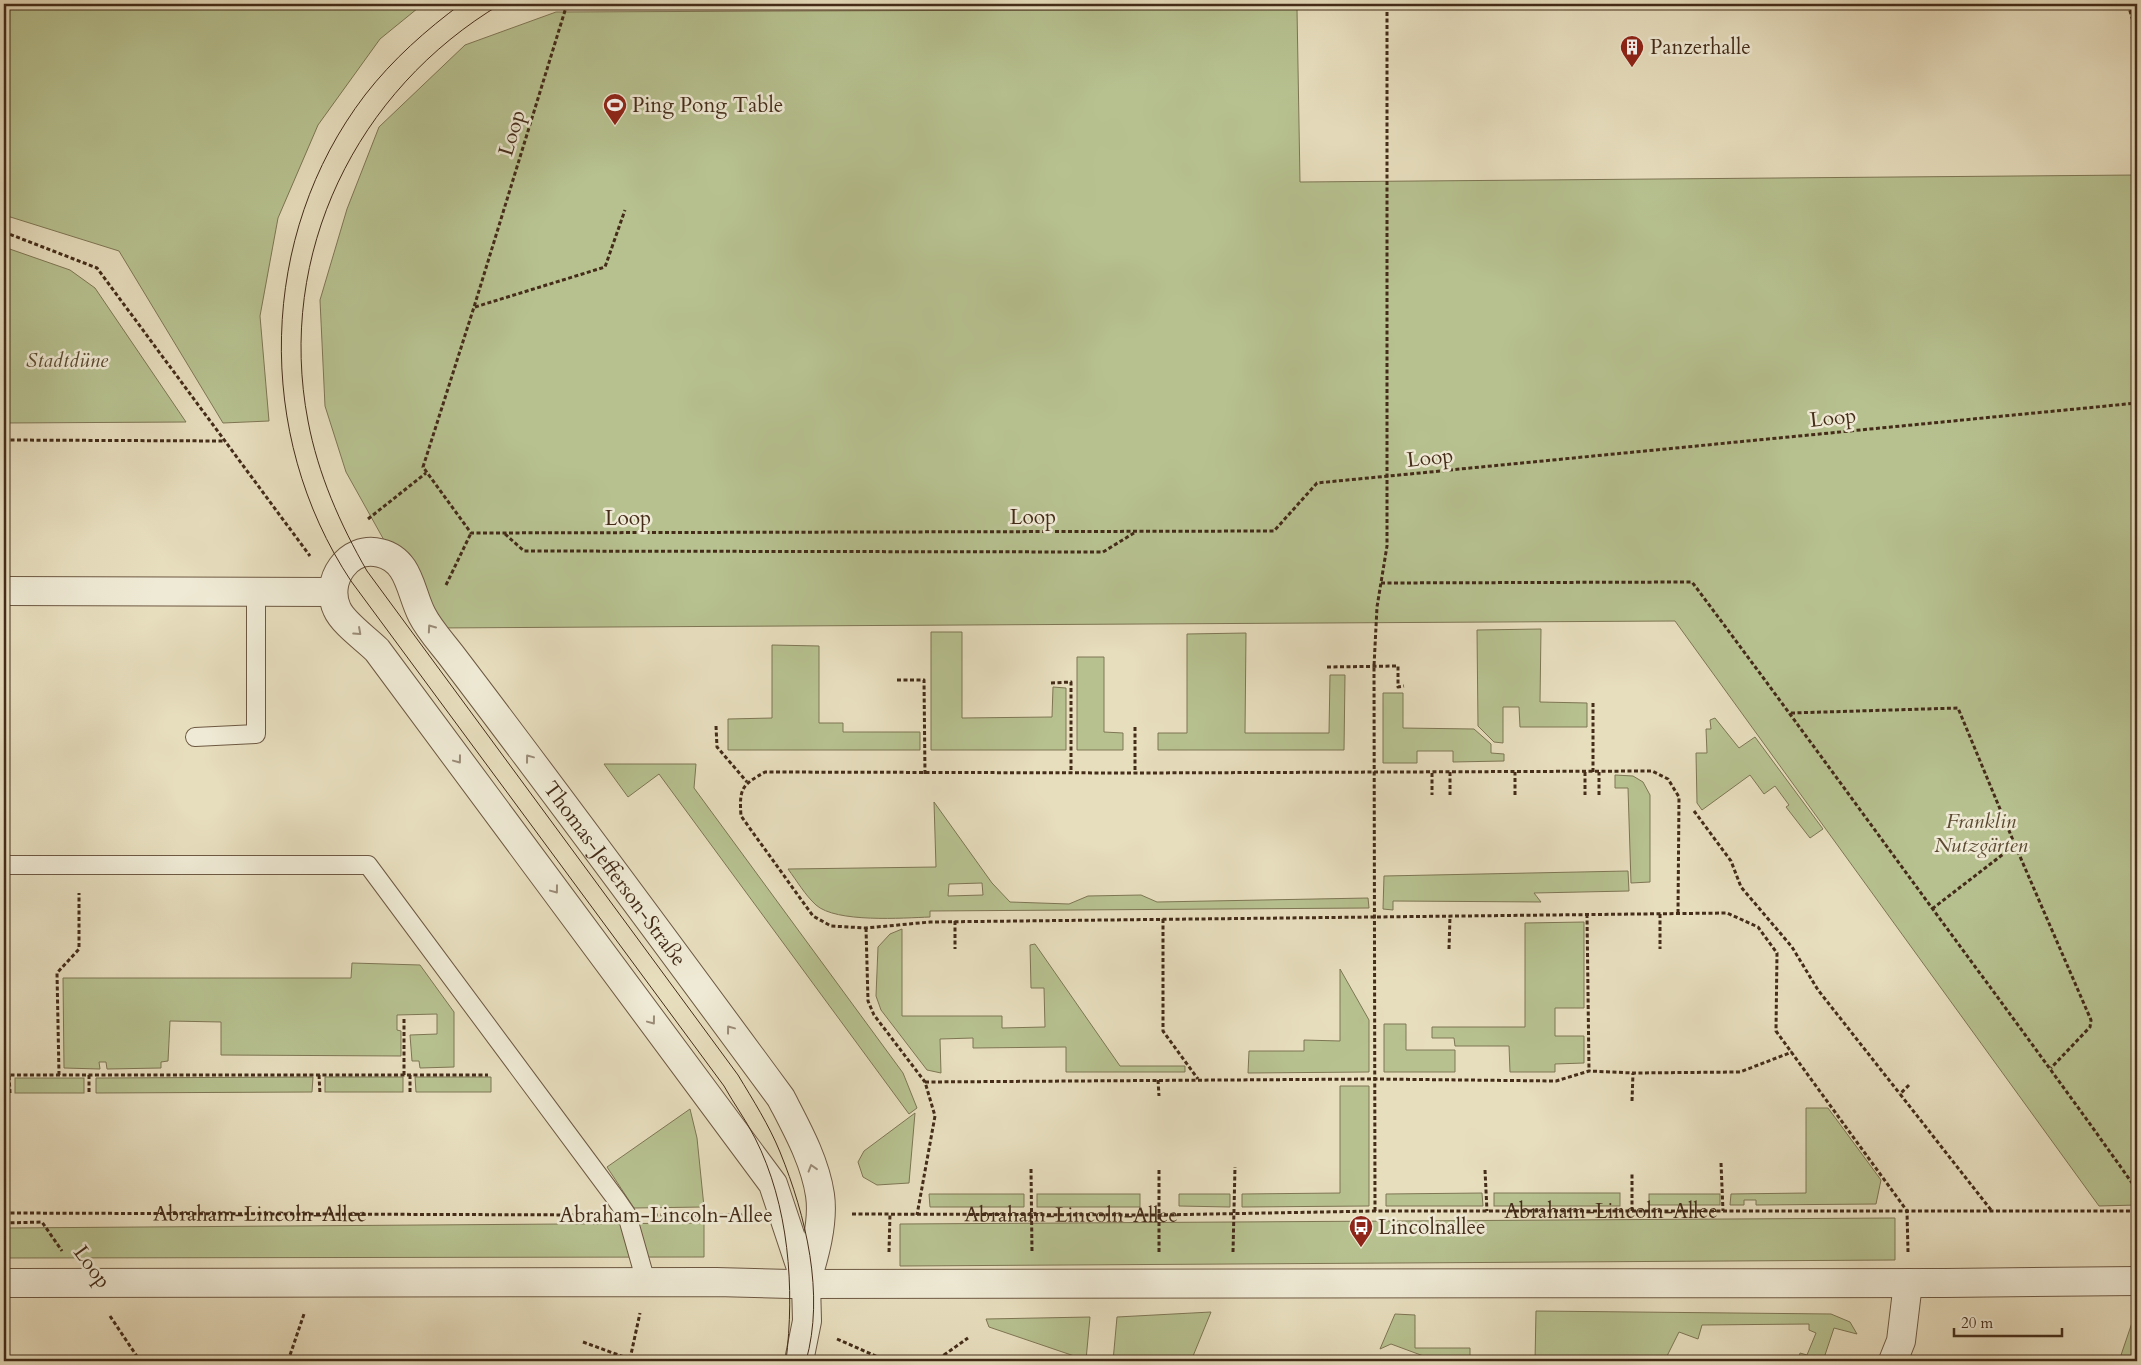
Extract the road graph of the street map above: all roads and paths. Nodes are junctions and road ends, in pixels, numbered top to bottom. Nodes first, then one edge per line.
1 (567, 4) edge
2 (1387, 4) edge
3 (2128, 4) edge
4 (2137, 35) edge
5 (624, 210) dead end
6 (4, 232) edge
7 (474, 307) junction
8 (2137, 403) edge
9 (4, 440) edge
10 (225, 441) junction
11 (426, 473) junction
12 (1388, 477) junction
13 (1135, 532) junction
14 (471, 533) junction
15 (504, 534) junction
16 (363, 553) junction
17 (1381, 583) junction
18 (4, 591) edge
19 (256, 591) junction
20 (333, 592) junction
21 (422, 615) junction
22 (1374, 666) junction
23 (1327, 667) dead end
24 (897, 680) dead end
25 (1051, 683) dead end
26 (1404, 686) dead end
27 (1593, 701) dead end
28 (1791, 713) junction
29 (716, 726) dead end
30 (1135, 727) dead end
31 (195, 737) dead end
32 (1450, 772) junction
33 (1515, 772) junction
34 (1585, 772) junction
35 (1593, 772) junction
36 (1599, 772) junction
37 (1071, 773) junction
38 (1375, 773) junction
39 (1432, 773) junction
40 (925, 774) junction
41 (1135, 774) junction
42 (747, 782) junction
43 (1432, 795) dead end
44 (1450, 795) dead end
45 (1515, 795) dead end
46 (1585, 795) dead end
47 (1599, 795) dead end
48 (1694, 811) dead end
49 (2015, 845) junction
50 (4, 865) edge
51 (79, 865) junction
52 (1932, 909) junction
53 (1587, 914) junction
54 (1660, 914) junction
55 (1678, 914) junction
56 (1450, 916) junction
57 (1375, 917) junction
58 (1163, 919) junction
59 (955, 921) junction
60 (866, 928) junction
61 (955, 949) dead end
62 (1449, 949) dead end
63 (1660, 949) dead end
64 (404, 1017) dead end
65 (1792, 1052) junction
66 (2051, 1068) junction
67 (1589, 1071) junction
68 (1633, 1073) junction
69 (493, 1074) dead end
70 (59, 1075) junction
71 (89, 1075) junction
72 (319, 1075) junction
73 (404, 1075) junction
74 (410, 1075) junction
75 (1198, 1079) junction
76 (1375, 1079) junction
77 (1158, 1080) junction
78 (925, 1082) junction
79 (1909, 1085) dead end
80 (10, 1093) dead end
81 (89, 1094) dead end
82 (320, 1094) dead end
83 (410, 1094) dead end
84 (1900, 1094) junction
85 (1159, 1096) dead end
86 (1632, 1101) dead end
87 (1721, 1163) dead end
88 (1235, 1167) dead end
89 (1159, 1168) dead end
90 (1030, 1169) dead end
91 (1484, 1170) dead end
92 (1632, 1174) dead end
93 (2137, 1190) edge
94 (1375, 1211) junction
95 (1632, 1211) junction
96 (1723, 1211) junction
97 (1907, 1211) junction
98 (1992, 1211) junction
99 (2137, 1211) edge
100 (1487, 1212) junction
101 (4, 1213) edge
102 (890, 1213) junction
103 (1234, 1214) junction
104 (627, 1215) junction
105 (819, 1215) junction
106 (1031, 1215) junction
107 (1159, 1215) junction
108 (784, 1216) junction
109 (917, 1216) junction
110 (4, 1223) edge
111 (2137, 1281) edge
112 (646, 1282) junction
113 (4, 1283) edge
114 (84, 1283) junction
115 (314, 1283) junction
116 (806, 1283) junction
117 (888, 1283) junction
118 (1032, 1283) junction
119 (1233, 1283) junction
120 (1908, 1283) junction
121 (807, 1321) junction
122 (968, 1338) dead end
123 (583, 1342) dead end
124 (630, 1359) junction
125 (140, 1361) edge
126 (288, 1361) edge
127 (636, 1361) edge
128 (799, 1361) edge
129 (887, 1361) edge
130 (941, 1361) edge
131 (1893, 1361) edge

1 - 7 path, Loop
2 - 12 path
3 - 4 path
5 - 7 path
6 - 10 path
7 - 11 path, Loop
8 - 12 path, Loop
9 - 10 path
10 - 20 path
11 - 14 path
11 - 16 path
12 - 13 path, Loop
12 - 17 path
13 - 15 path, Loop
13 - 15 path
14 - 15 path, Loop
14 - 21 path
16 - 20 street
16 - 21 street, Thomas-Jefferson-Straße
17 - 22 path
17 - 28 path
18 - 19 street
19 - 20 street
19 - 31 lane
20 -> 108 street, Thomas-Jefferson-Straße
105 -> 21 street, Thomas-Jefferson-Straße
22 - 23 path
22 - 26 path
22 - 38 path
24 - 40 path
25 - 37 path
27 - 35 path
28 - 49 path
28 - 52 path
29 - 42 path
30 - 41 path
32 - 33 path
32 - 39 path
32 - 44 path
33 - 34 path
33 - 45 path
34 - 35 path
34 - 46 path
35 - 36 path
36 - 47 path
36 - 55 path
37 - 40 path
37 - 41 path
38 - 39 path
38 - 41 path
38 - 57 path
39 - 43 path
40 - 42 path
42 - 60 path
48 - 84 path
49 - 52 path
49 - 66 path
50 - 51 lane
51 - 70 path
51 - 104 lane
52 - 66 path
53 - 54 path
53 - 56 path
53 - 67 path
54 - 55 path
54 - 63 path
55 - 65 path
56 - 57 path
56 - 62 path
57 - 58 path
57 - 76 path
58 - 59 path
58 - 75 path
59 - 60 path
59 - 61 path
60 - 78 path
64 - 73 path
65 - 68 path
65 - 97 path
66 - 93 path
67 - 68 path
67 - 76 path
68 - 86 path
69 - 74 path
70 - 71 path
70 - 80 path
71 - 72 path
71 - 81 path
72 - 73 path
72 - 82 path
73 - 74 path
74 - 83 path
75 - 76 path
75 - 77 path
76 - 94 path
77 - 78 path
77 - 85 path
78 - 109 path
79 - 84 path
84 - 98 path
87 - 96 path
88 - 103 path
89 - 107 path
90 - 106 path
91 - 100 path
92 - 95 path
94 - 100 path, Abraham-Lincoln-Allee
94 - 103 path, Abraham-Lincoln-Allee
95 - 96 path, Abraham-Lincoln-Allee
95 - 100 path, Abraham-Lincoln-Allee
96 - 97 path, Abraham-Lincoln-Allee
97 - 98 path, Abraham-Lincoln-Allee
97 - 120 path
98 - 99 path, Abraham-Lincoln-Allee
101 - 104 path, Abraham-Lincoln-Allee
102 - 105 path, Abraham-Lincoln-Allee
102 - 109 path, Abraham-Lincoln-Allee
102 - 117 path
103 - 107 path, Abraham-Lincoln-Allee
103 - 119 path
104 - 108 path, Abraham-Lincoln-Allee
104 - 112 lane
105 - 116 street, Thomas-Jefferson-Straße
106 - 107 path, Abraham-Lincoln-Allee
106 - 109 path, Abraham-Lincoln-Allee
106 - 118 path
108 - 116 street, Thomas-Jefferson-Straße
110 - 114 path, Loop
111 - 120 street
112 - 115 street
112 - 116 street
112 - 124 path
113 - 114 street
114 - 115 street
114 - 125 path, Loop
115 - 126 path
116 - 117 street
116 - 121 street, Thomas-Jefferson-Straße
117 - 118 street
118 - 119 street
119 - 120 street
120 - 131 street
121 - 128 street, Thomas-Jefferson-Straße
121 - 129 path
122 - 130 path
123 - 124 path
124 - 127 path

